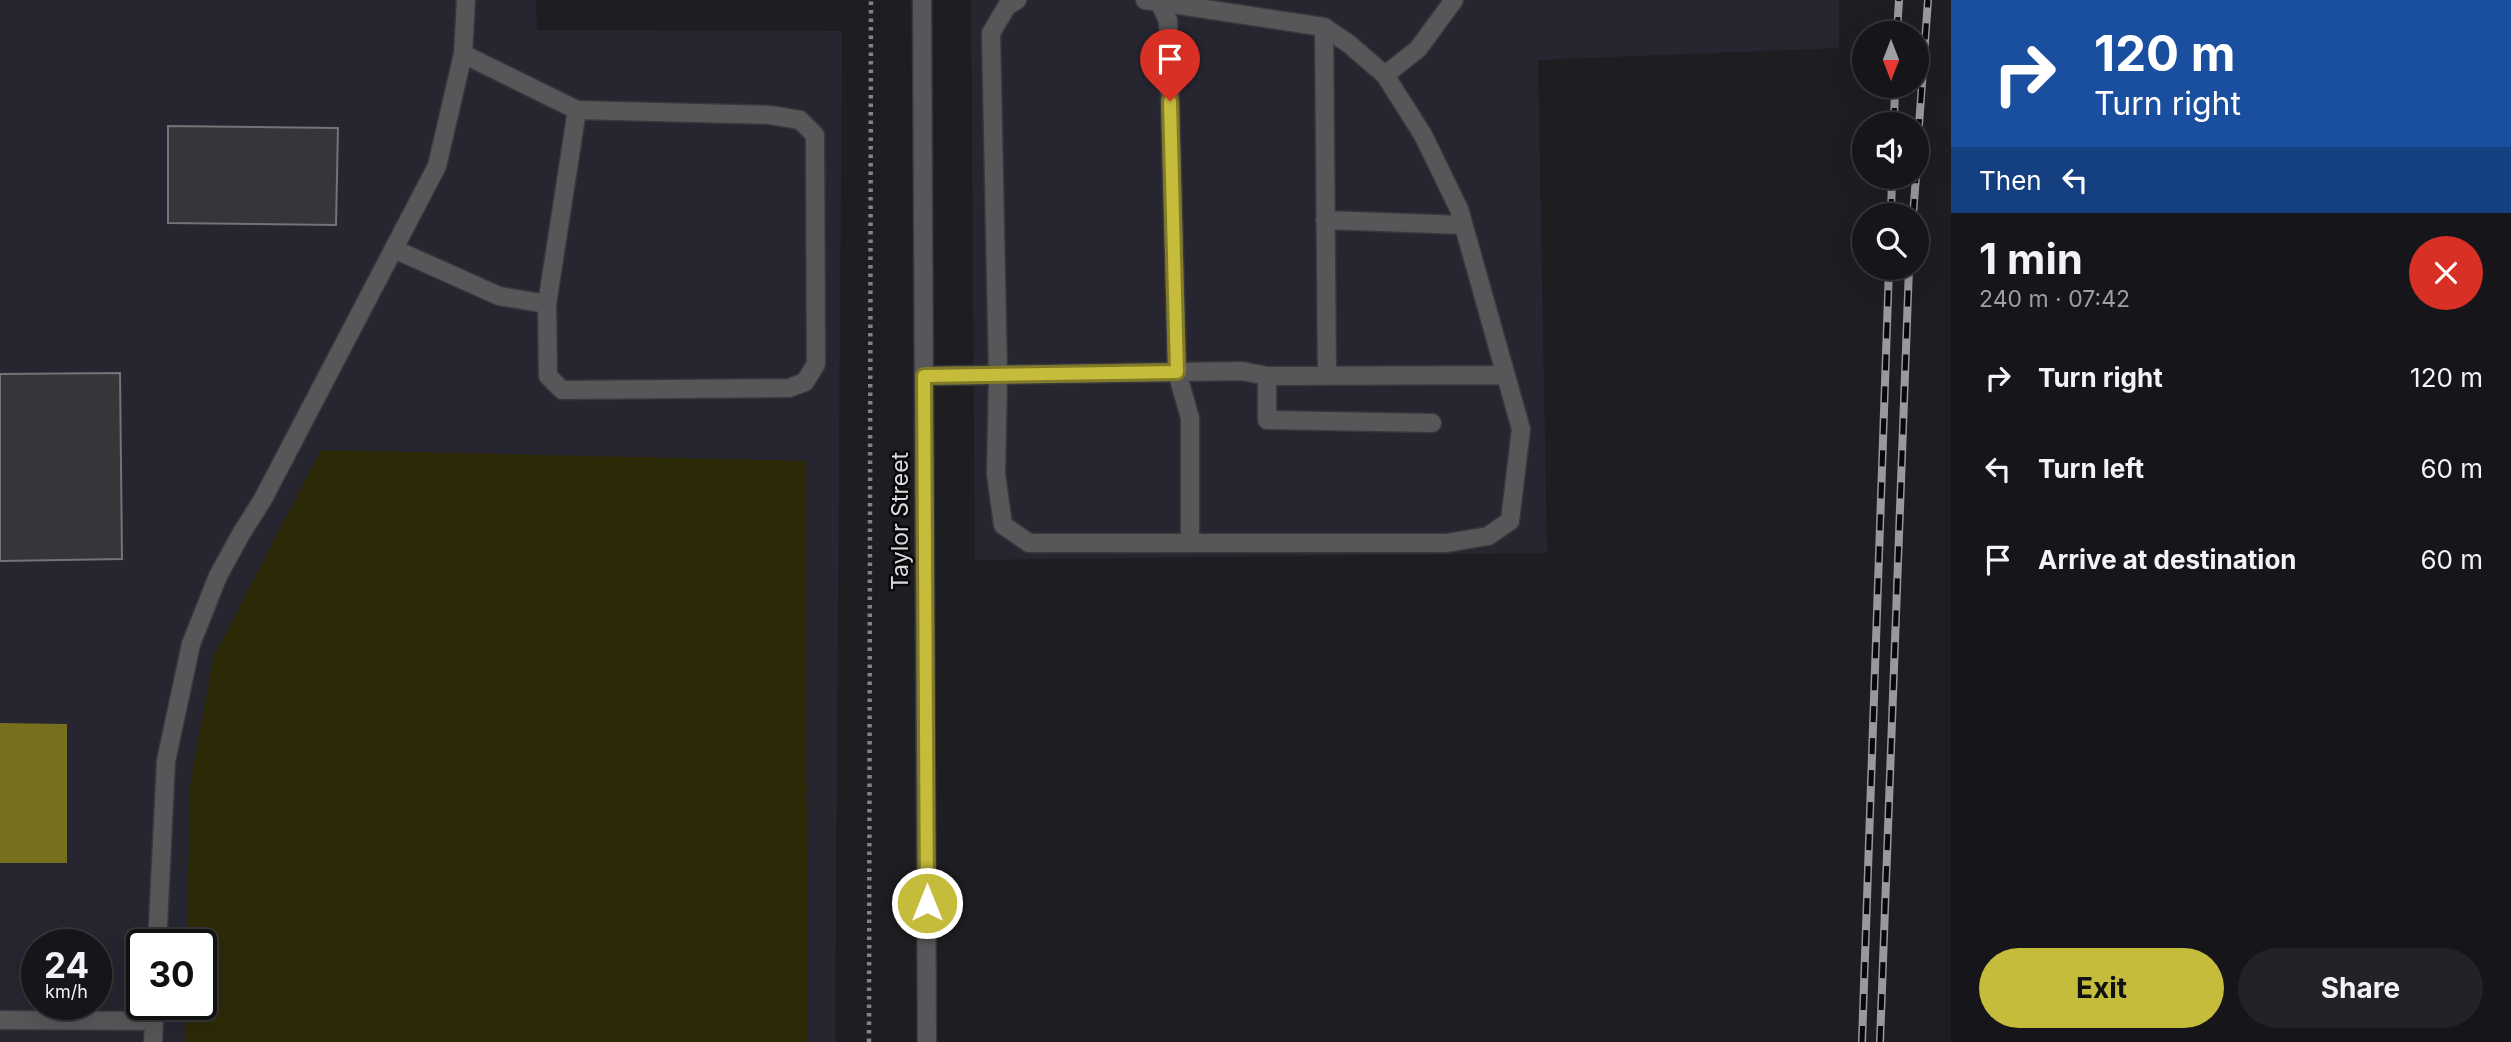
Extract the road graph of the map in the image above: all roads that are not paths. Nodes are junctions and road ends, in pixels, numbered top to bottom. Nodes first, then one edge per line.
1 (466, 0) edge
2 (922, 0) edge
3 (1017, 0) edge
4 (1454, 0) edge
5 (1152, 1) edge
6 (1324, 27) junction
7 (463, 54) junction
8 (1385, 75) junction
9 (576, 110) junction
10 (1325, 220) junction
11 (1463, 225) junction
12 (394, 249) junction
13 (547, 304) junction
14 (1177, 372) junction
15 (998, 375) junction
16 (1506, 375) junction
17 (924, 376) junction
18 (1266, 376) junction
19 (1327, 376) junction
20 (1432, 423) dead end
21 (1190, 543) junction
22 (159, 929) edge
23 (126, 1014) edge
24 (0, 1020) edge
25 (154, 1020) edge
26 (153, 1042) edge
27 (927, 1042) edge

1 - 7 street
2 - 17 street, Taylor Street
3 - 15 street
4 - 8 street
5 - 6 street
5 - 14 street
6 - 8 street
6 - 10 street
7 - 9 street
7 - 12 street
8 - 11 street
9 - 13 street
9 - 13 street
10 - 11 street
10 - 19 street
11 - 16 street
12 - 13 street
12 - 22 street
14 - 15 street
14 - 18 street
14 - 21 street
15 - 17 street
15 - 21 street
16 - 19 street
16 - 21 street
17 - 27 street, Taylor Street
18 - 19 street
18 - 20 street
23 - 24 street
25 - 26 street

